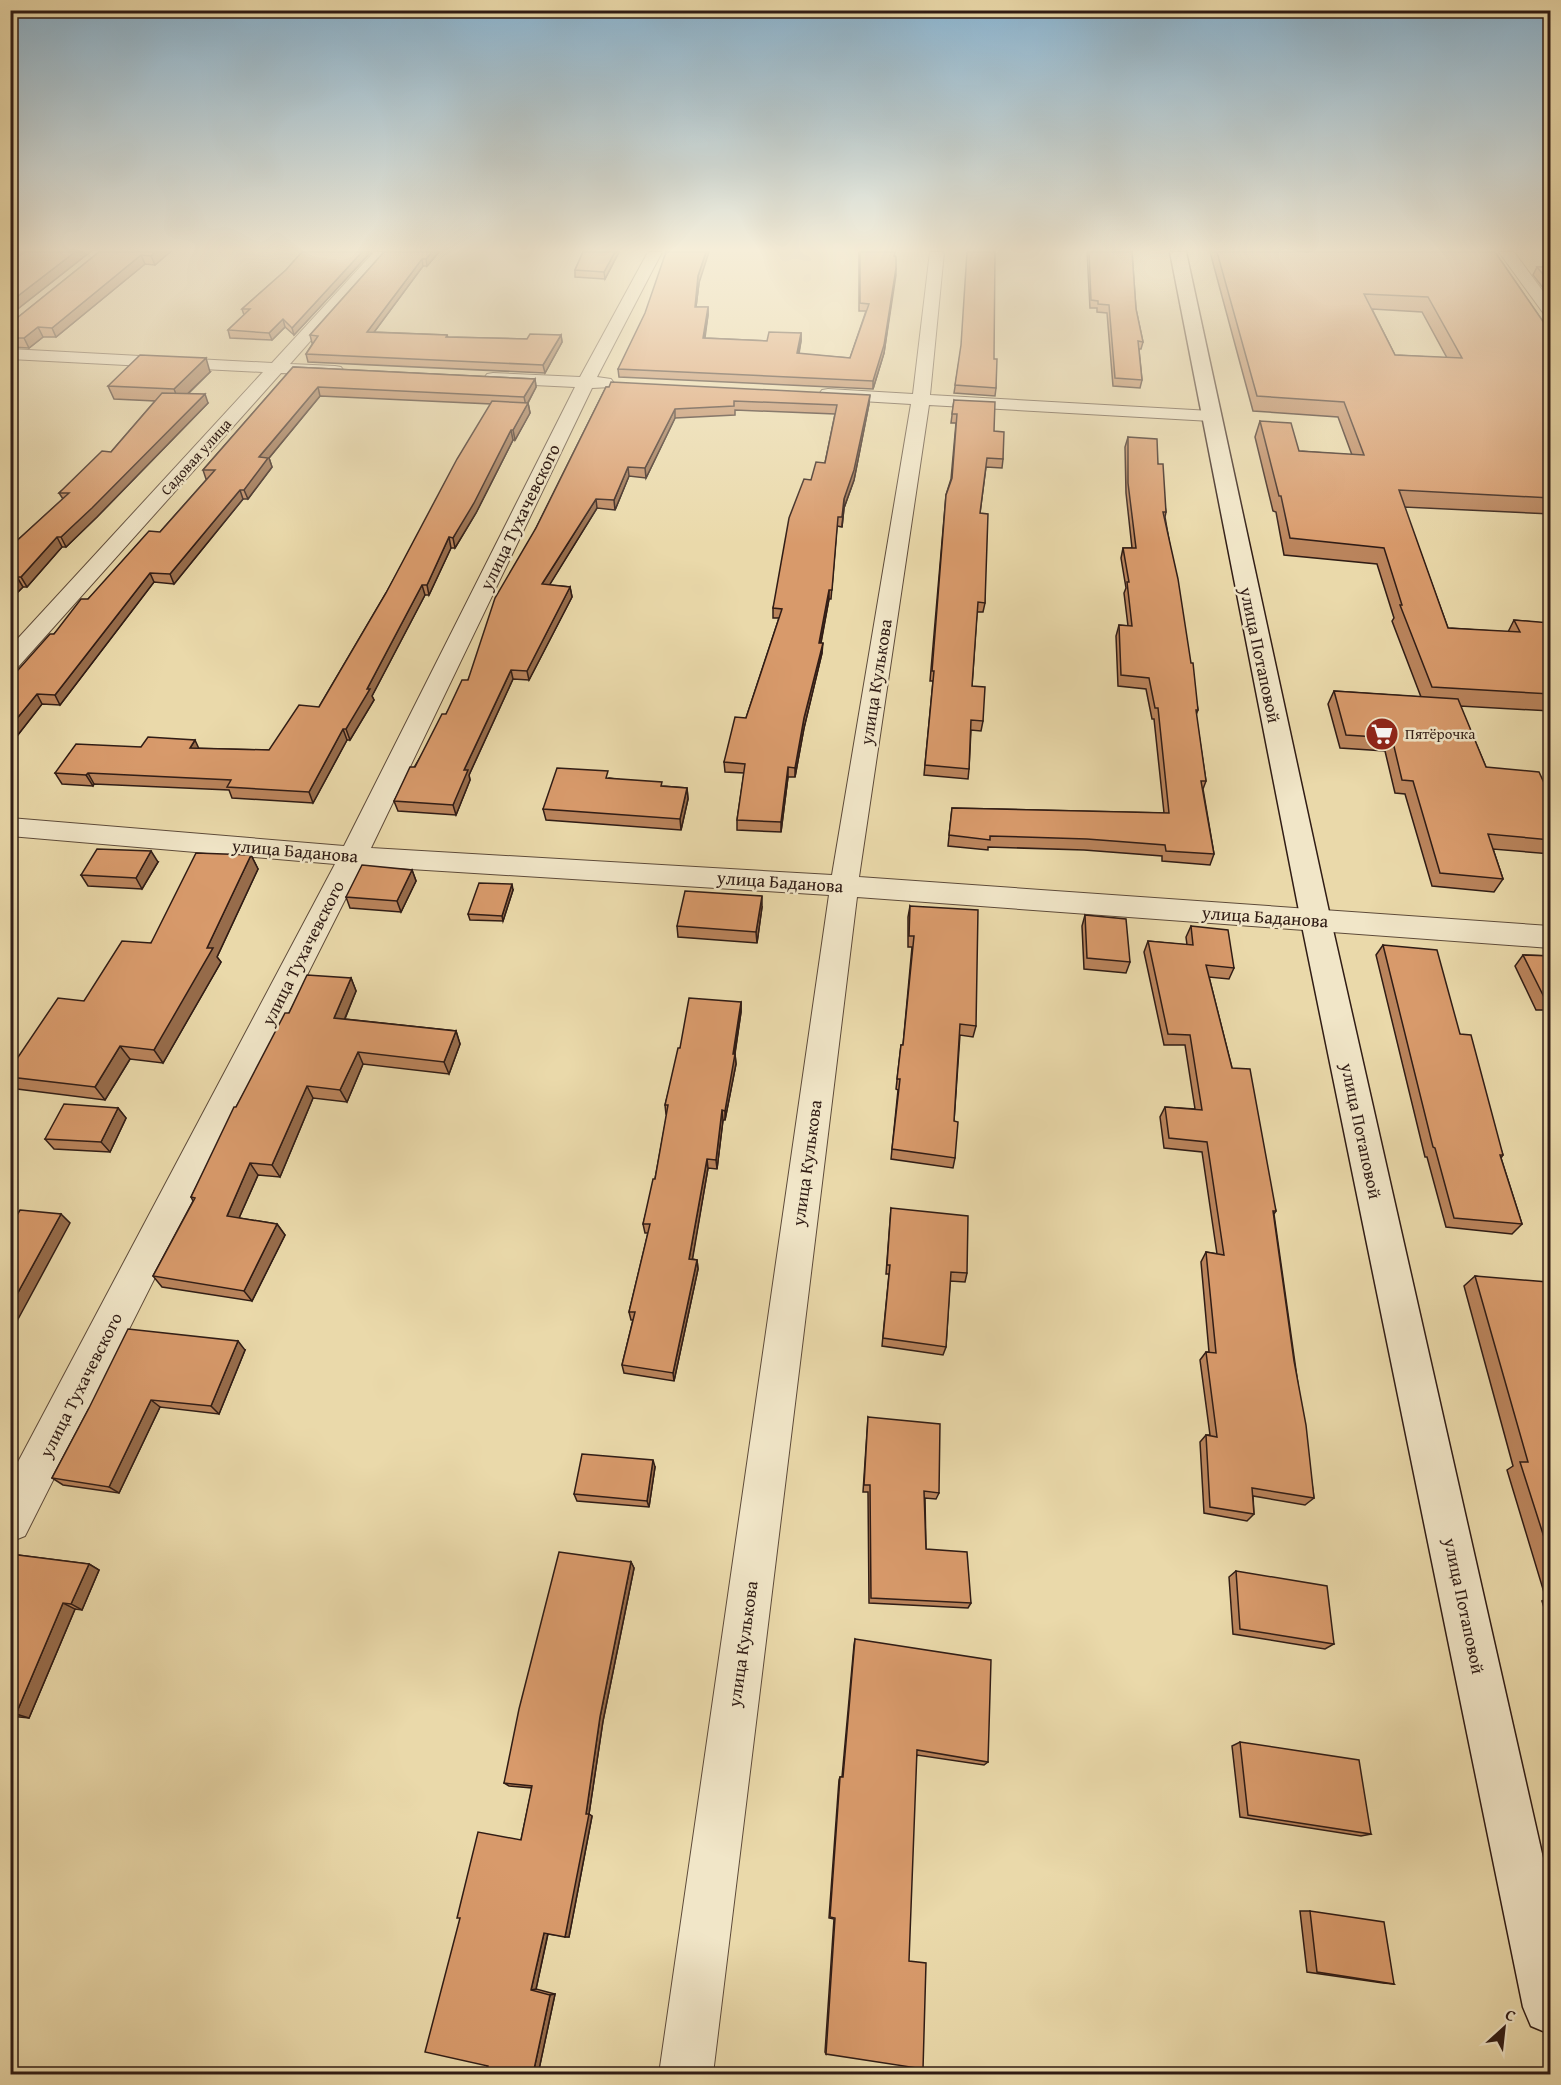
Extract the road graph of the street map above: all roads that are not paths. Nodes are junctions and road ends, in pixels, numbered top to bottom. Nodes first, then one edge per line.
1 (294, 349) edge
2 (603, 349) edge
3 (926, 349) edge
4 (1198, 349) edge
5 (10, 354) edge
6 (277, 368) junction
7 (349, 371) edge
8 (479, 377) edge
9 (586, 382) junction
10 (622, 384) edge
11 (813, 393) edge
12 (921, 399) junction
13 (1211, 416) junction
14 (10, 662) edge
15 (10, 826) edge
16 (353, 856) junction
17 (844, 886) junction
18 (1316, 921) junction
19 (1551, 937) edge
20 (10, 1521) edge
21 (1551, 2007) edge
22 (686, 2074) edge

1 - 6 street, Садовая улица
2 - 9 street, улица Тухачевского
3 - 12 street, улица Кулькова
4 - 13 main road, улица Потаповой
5 - 6 street
6 - 7 street
6 - 14 street, Садовая улица
8 - 9 street
9 - 10 street
9 - 16 street, улица Тухачевского
11 - 12 street
12 - 13 street
12 - 17 street, улица Кулькова
13 - 18 main road, улица Потаповой
15 - 16 street, улица Баданова
16 - 17 street, улица Баданова
16 - 20 street, улица Тухачевского
17 - 18 street, улица Баданова
17 - 22 street, улица Кулькова
18 - 19 street, улица Баданова
18 - 21 main road, улица Потаповой

